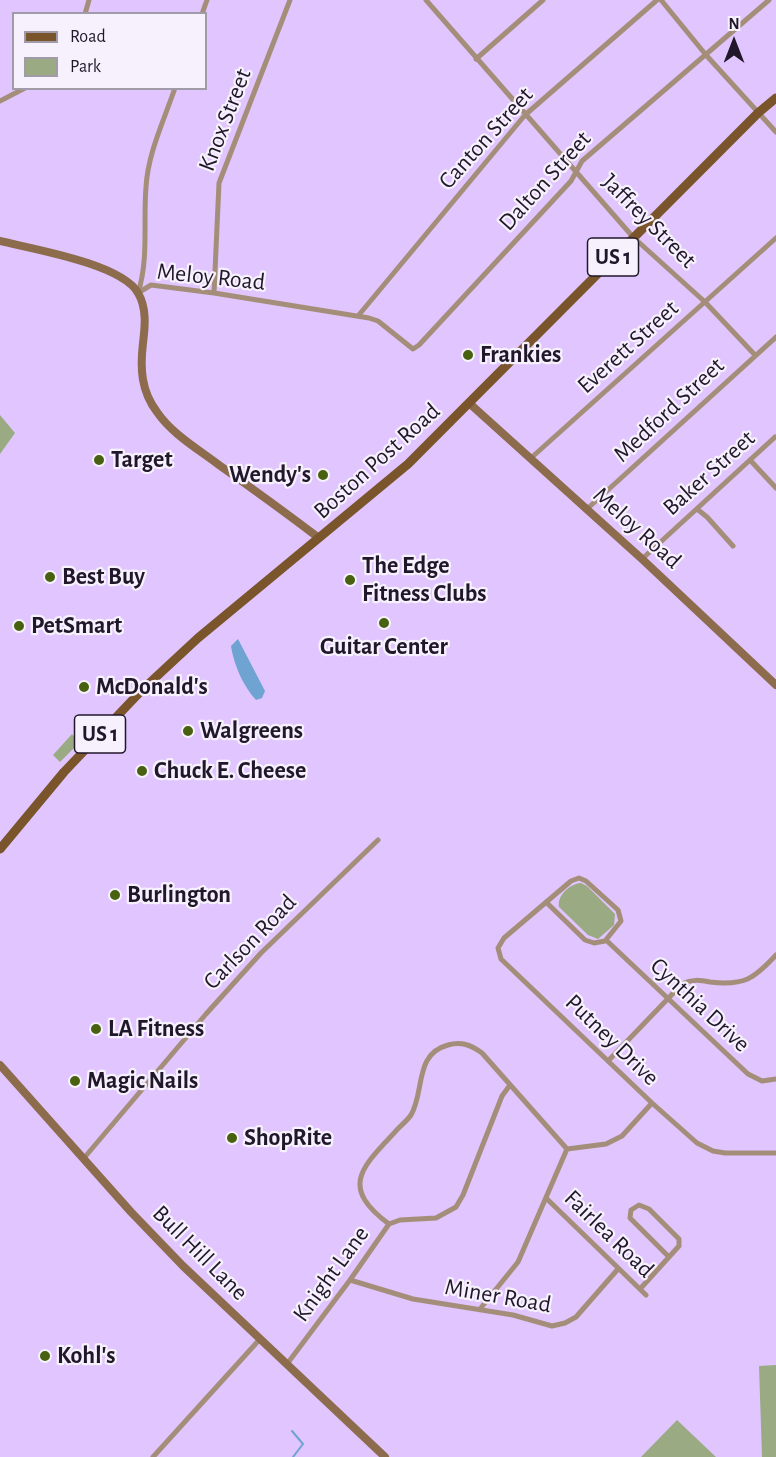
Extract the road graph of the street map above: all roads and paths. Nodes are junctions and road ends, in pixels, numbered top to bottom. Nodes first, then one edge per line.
1 (290, 0) edge
2 (426, 0) edge
3 (543, 0) edge
4 (659, 0) edge
5 (769, 0) edge
6 (706, 55) junction
7 (476, 58) junction
8 (21, 90) edge
9 (174, 90) edge
10 (776, 98) edge
11 (0, 101) edge
12 (758, 113) junction
13 (525, 115) junction
14 (776, 132) edge
15 (576, 172) junction
16 (633, 237) junction
17 (776, 238) edge
18 (0, 241) edge
19 (138, 293) junction
20 (214, 293) junction
21 (705, 302) junction
22 (358, 316) junction
23 (776, 337) edge
24 (412, 349) joint
25 (755, 355) junction
26 (469, 403) junction
27 (775, 437) edge
28 (531, 458) junction
29 (750, 460) junction
30 (776, 488) edge
31 (587, 509) junction
32 (697, 509) junction
33 (319, 538) junction
34 (734, 546) dead end
35 (642, 559) junction
36 (776, 685) edge
37 (378, 840) dead end
38 (0, 849) edge
39 (546, 903) junction
40 (606, 940) junction
41 (776, 955) edge
42 (667, 1000) junction
43 (609, 1060) junction
44 (0, 1065) edge
45 (776, 1079) edge
46 (510, 1085) junction
47 (652, 1103) junction
48 (567, 1149) junction
49 (776, 1153) edge
50 (84, 1158) junction
51 (547, 1199) junction
52 (389, 1224) junction
53 (669, 1257) junction
54 (618, 1269) junction
55 (350, 1280) junction
56 (640, 1289) junction
57 (646, 1295) dead end
58 (480, 1309) junction
59 (260, 1339) junction
60 (287, 1364) junction
61 (153, 1457) edge
62 (385, 1457) edge

1 - 20 street, Knox Street
2 - 7 street, Jaffrey Street
3 - 7 street
4 - 6 street
4 - 13 street, Canton Street
5 - 6 street, Dalton Street
6 - 12 street
6 - 15 street, Dalton Street
7 - 13 street, Jaffrey Street
8 - 11 street
9 - 19 street
10 - 12 main road, Boston Post Road / US 1
12 - 14 street
12 - 16 main road, Boston Post Road / US 1
13 - 15 street, Jaffrey Street
13 - 22 street, Canton Street
15 - 16 street, Jaffrey Street
15 - 24 street, Dalton Street
16 - 21 street, Jaffrey Street
16 - 26 main road, Boston Post Road / US 1
17 - 21 street, Everett Street
18 - 19 main road
19 - 20 street, Meloy Road
19 - 33 main road
20 - 22 street, Meloy Road
21 - 25 street, Jaffrey Street
21 - 28 street, Everett Street
22 - 24 street, Meloy Road
23 - 25 street, Medford Street
25 - 31 street, Medford Street
26 - 28 main road, Meloy Road
26 - 33 main road, Boston Post Road / US 1
27 - 29 street, Baker Street
28 - 31 main road, Meloy Road
29 - 30 street
29 - 32 street, Baker Street
31 - 35 main road, Meloy Road
32 - 34 street
32 - 35 street, Baker Street
33 - 38 main road, Boston Post Road / US 1
35 - 36 main road, Meloy Road
37 - 50 street, Carlson Road
39 - 40 street
39 - 40 street
39 - 43 street, Putney Drive
40 - 42 street, Cynthia Drive
41 - 42 street
42 - 43 street
42 - 45 street, Cynthia Drive
43 - 47 street, Putney Drive
44 - 50 main road, Bull Hill Lane
46 - 48 street
46 - 52 street, Knight Lane
46 - 52 street
47 - 48 street
47 - 49 street, Putney Drive
48 - 51 street
50 - 59 main road, Bull Hill Lane
51 - 54 street, Fairlea Road
51 - 58 street
52 - 55 street, Knight Lane
53 - 53 street
53 - 56 street
54 - 56 street, Fairlea Road
54 - 58 street, Miner Road
55 - 58 street, Miner Road
55 - 60 street, Knight Lane
56 - 57 street, Fairlea Road
59 - 60 main road, Bull Hill Lane
59 - 61 street
60 - 62 main road, Bull Hill Lane

